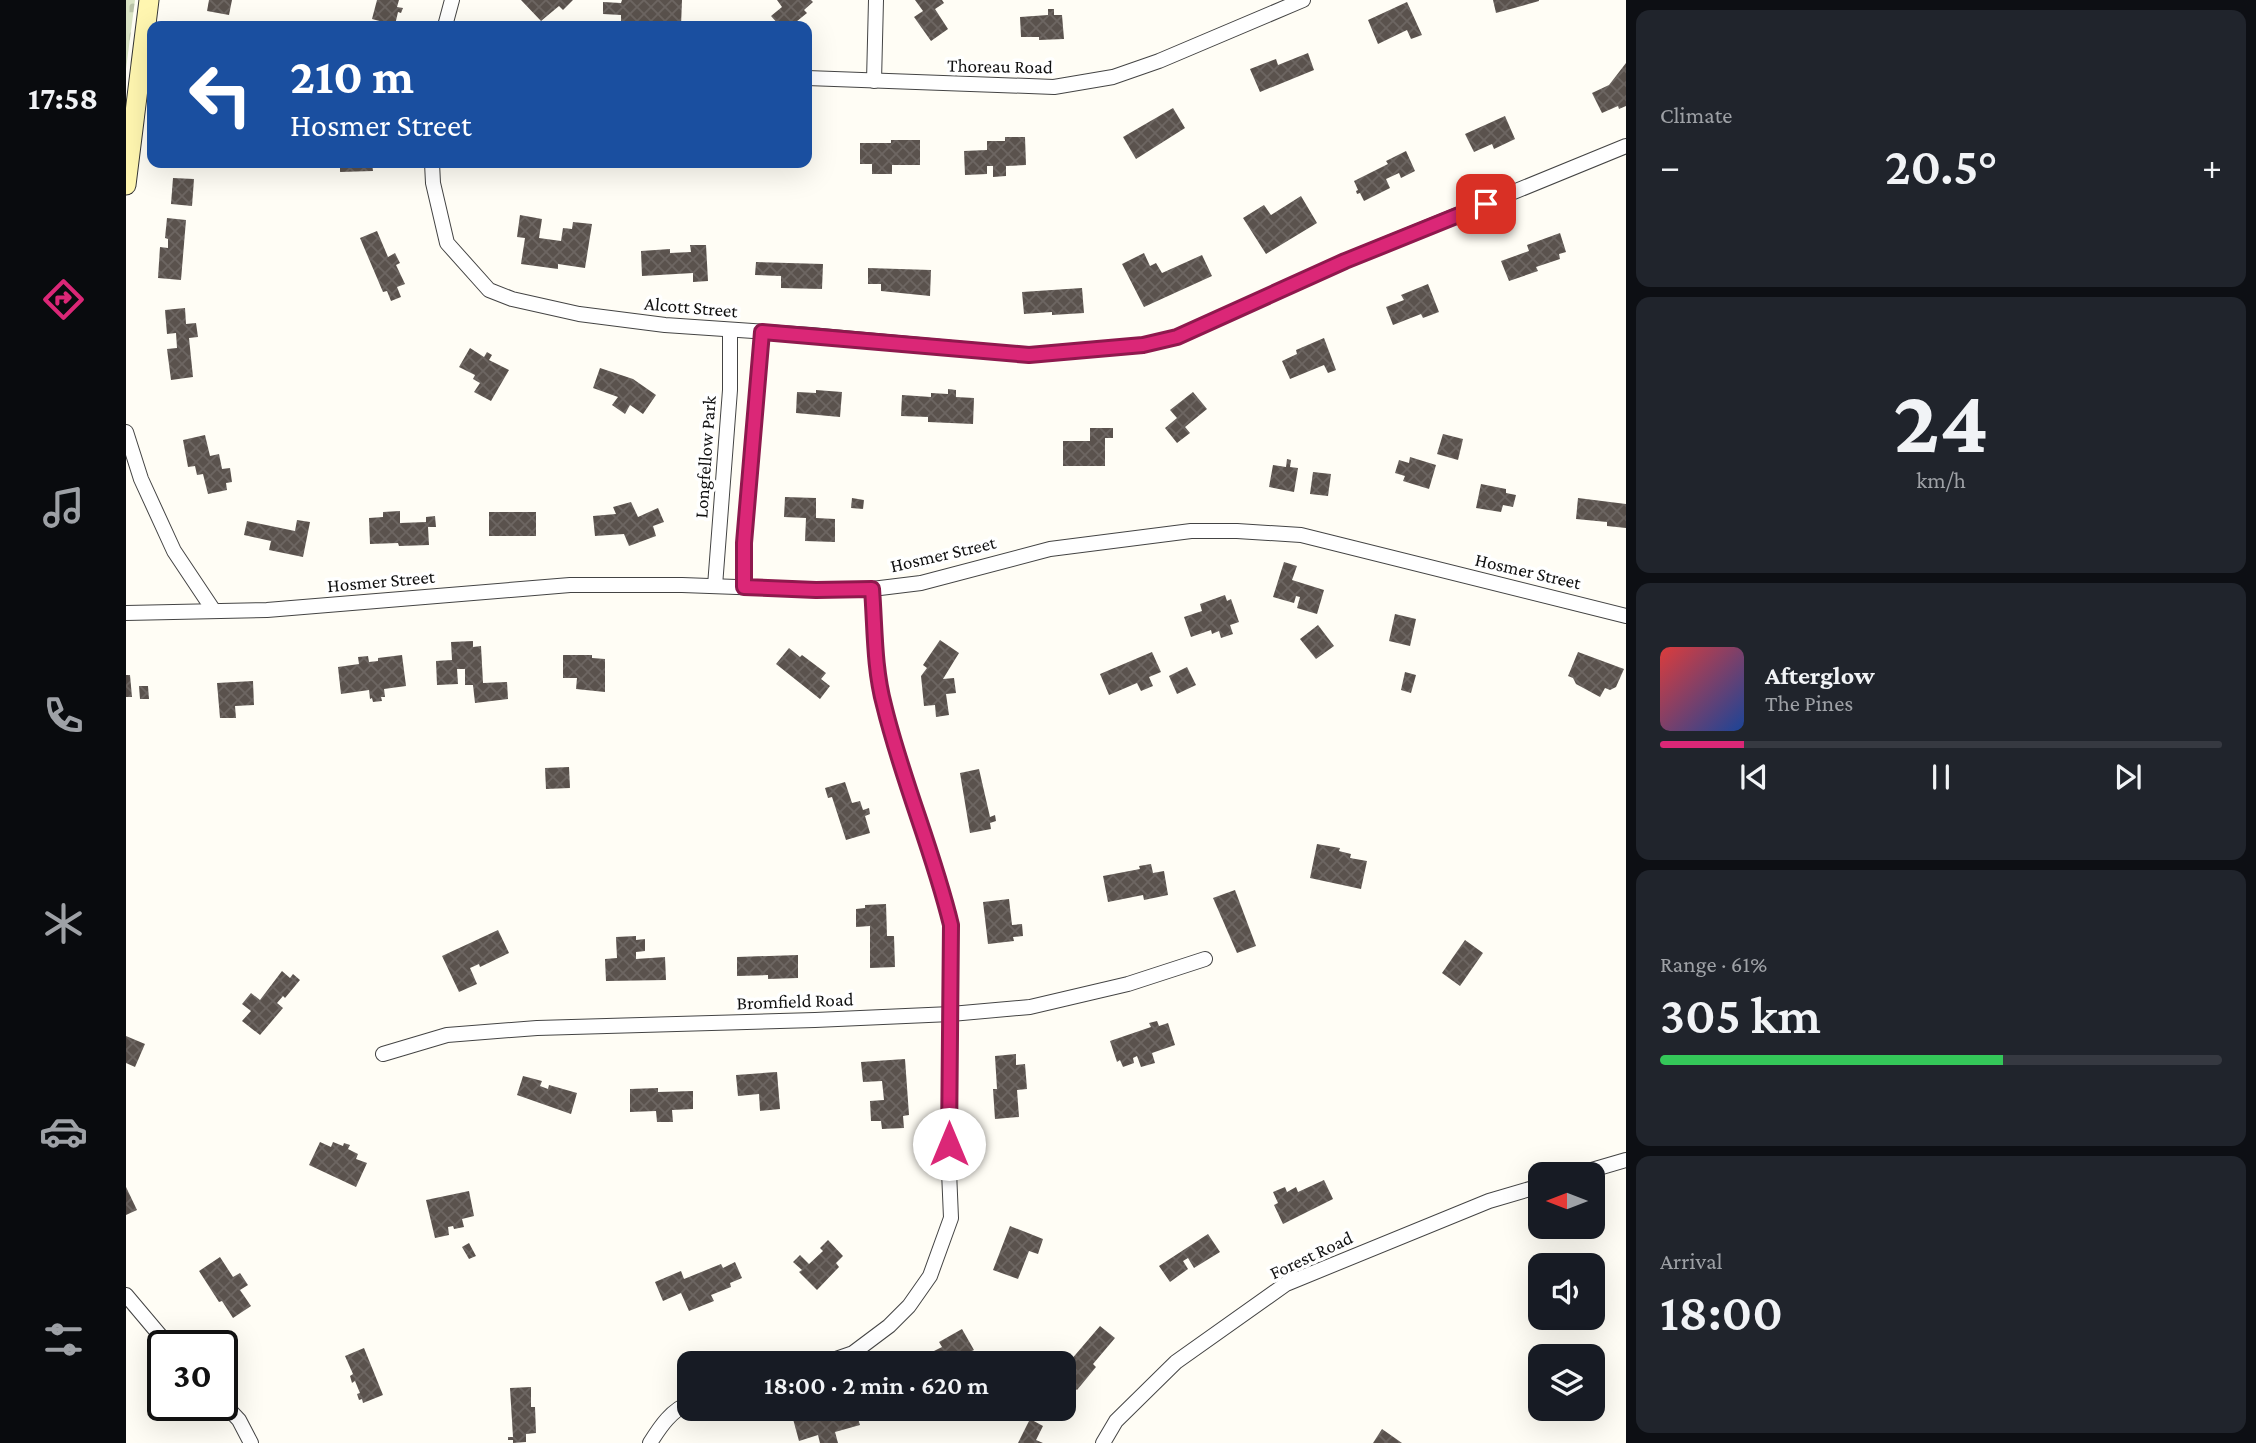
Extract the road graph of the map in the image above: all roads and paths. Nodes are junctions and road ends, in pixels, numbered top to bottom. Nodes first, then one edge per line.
1 (149, 0) edge
2 (452, 0) edge
3 (876, 0) edge
4 (1303, 0) edge
5 (446, 21) edge
6 (812, 78) edge
7 (874, 81) junction
8 (1626, 146) edge
9 (432, 168) edge
10 (126, 186) edge
11 (730, 330) junction
12 (762, 332) junction
13 (126, 432) edge
14 (715, 586) junction
15 (744, 587) junction
16 (872, 589) junction
17 (214, 611) junction
18 (126, 613) edge
19 (1626, 617) edge
20 (1205, 959) dead end
21 (951, 1014) junction
22 (383, 1054) dead end
23 (1626, 1160) edge
24 (1605, 1166) edge
25 (1528, 1190) edge
26 (126, 1295) edge
27 (156, 1330) edge
28 (856, 1351) edge
29 (677, 1410) edge
30 (238, 1419) edge
31 (251, 1443) edge
32 (650, 1443) edge
33 (1103, 1443) edge

1 - 10 street
2 - 5 street
3 - 7 street
4 - 7 street, Thoreau Road
6 - 7 street, Thoreau Road
8 - 12 street, Alcott Street
9 - 11 street, Alcott Street
11 - 12 street, Alcott Street
11 - 14 street, Longfellow Park
12 - 15 street
13 - 17 street
14 - 15 street, Hosmer Street
14 - 17 street, Hosmer Street
15 - 16 street, Hosmer Street
16 - 19 street, Hosmer Street
16 - 21 street
17 - 18 street, Hosmer Street
20 - 21 street, Bromfield Road
21 - 22 street, Bromfield Road
21 - 28 street
23 - 24 street
25 - 33 street, Forest Road
26 - 27 street
29 - 32 street
30 - 31 street

